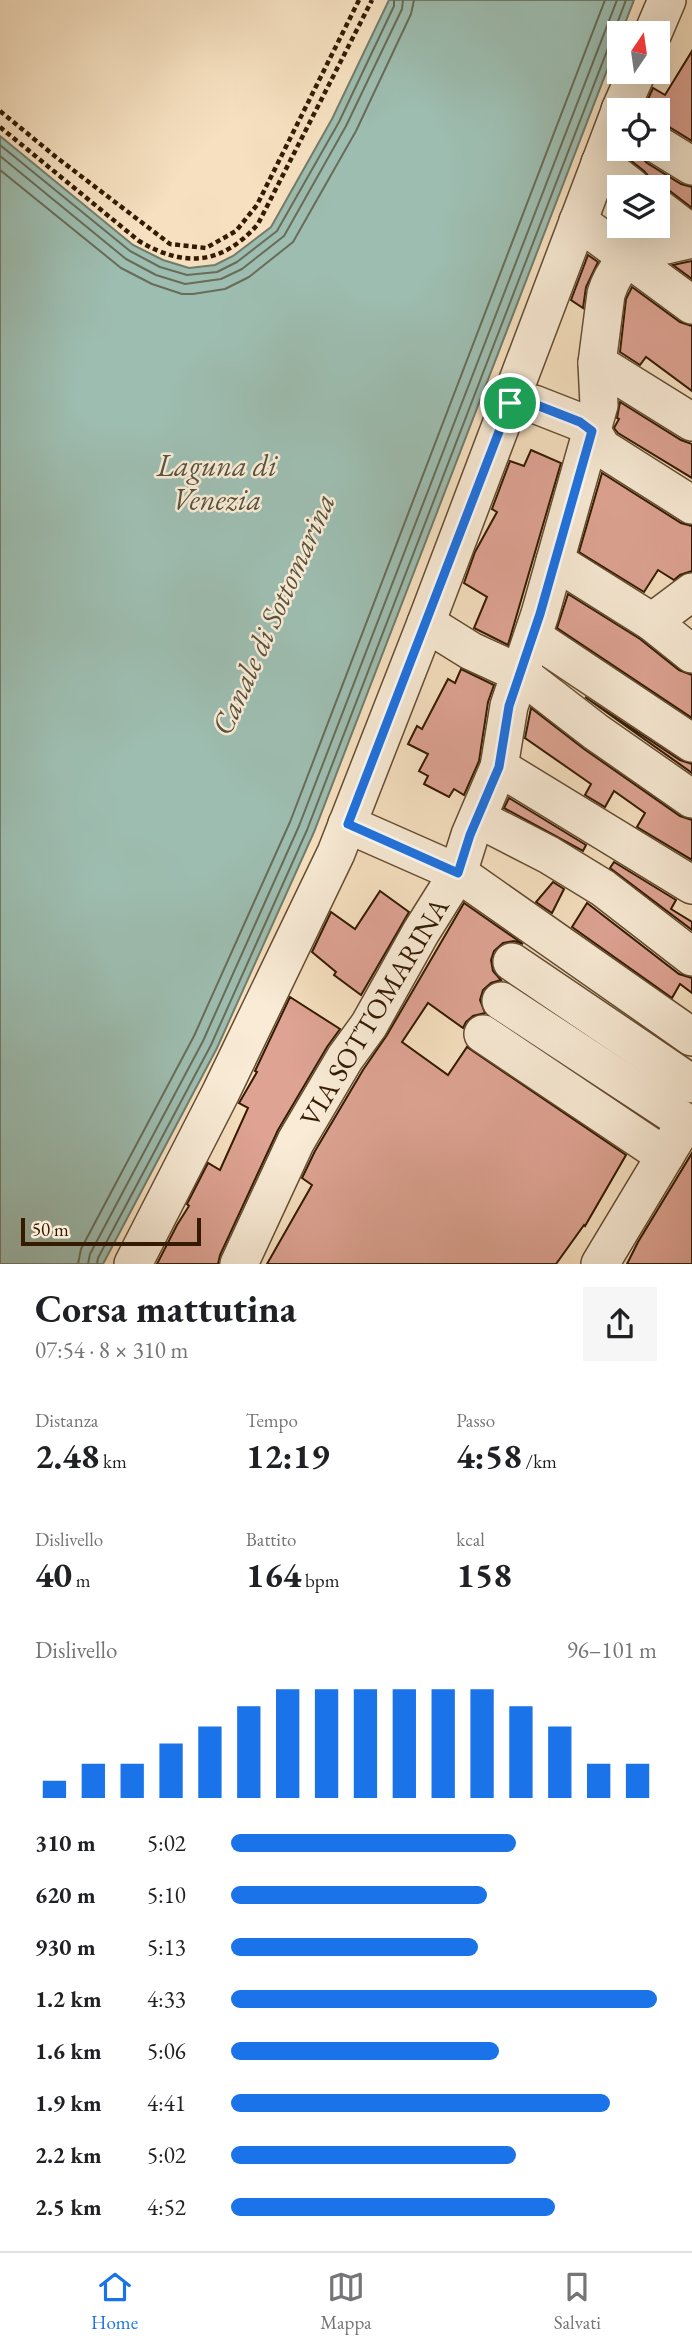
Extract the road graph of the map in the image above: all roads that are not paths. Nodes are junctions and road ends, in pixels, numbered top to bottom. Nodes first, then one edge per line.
1 (667, 0) edge
2 (658, 21) edge
3 (607, 145) edge
4 (670, 152) edge
5 (600, 163) junction
6 (692, 166) edge
7 (616, 175) edge
8 (670, 217) edge
9 (578, 221) junction
10 (692, 234) edge
11 (692, 240) edge
12 (627, 258) junction
13 (692, 305) edge
14 (597, 363) junction
15 (510, 403) junction
16 (692, 422) edge
17 (592, 431) junction
18 (692, 505) edge
19 (555, 561) junction
20 (692, 592) edge
21 (652, 622) junction
22 (426, 623) junction
23 (537, 626) junction
24 (692, 654) edge
25 (520, 674) junction
26 (692, 716) edge
27 (692, 743) edge
28 (499, 767) junction
29 (692, 799) edge
30 (479, 819) junction
31 (348, 824) junction
32 (458, 873) junction
33 (692, 885) edge
34 (692, 957) edge
35 (512, 962) dead end
36 (501, 1001) dead end
37 (483, 1034) dead end
38 (692, 1037) edge
39 (692, 1084) edge
40 (689, 1117) edge
41 (665, 1156) junction
42 (253, 1258) edge
43 (133, 1264) edge
44 (600, 1264) edge

1 - 2 street
3 - 5 street
4 - 6 street
5 - 7 street
5 - 9 street
8 - 10 street
9 - 12 street
9 - 15 street
11 - 12 street
12 - 13 street
12 - 14 street, VIA SOTTOMARINA
14 - 16 street
14 - 17 street, VIA SOTTOMARINA
15 - 17 street
15 - 22 street
17 - 18 street
17 - 19 street, VIA SOTTOMARINA
19 - 21 street
19 - 23 street, VIA SOTTOMARINA
20 - 21 street
21 - 24 street
22 - 25 street
22 - 31 street
23 - 25 street, VIA SOTTOMARINA
23 - 26 street
23 - 27 street
25 - 28 street, VIA SOTTOMARINA
25 - 29 street
28 - 30 street, VIA SOTTOMARINA
28 - 33 street
30 - 32 street, VIA SOTTOMARINA
30 - 34 street
31 - 32 street
31 - 43 street
32 - 38 street
32 - 42 street, VIA SOTTOMARINA
35 - 39 street
36 - 40 street
37 - 41 street
40 - 41 street
41 - 44 street

